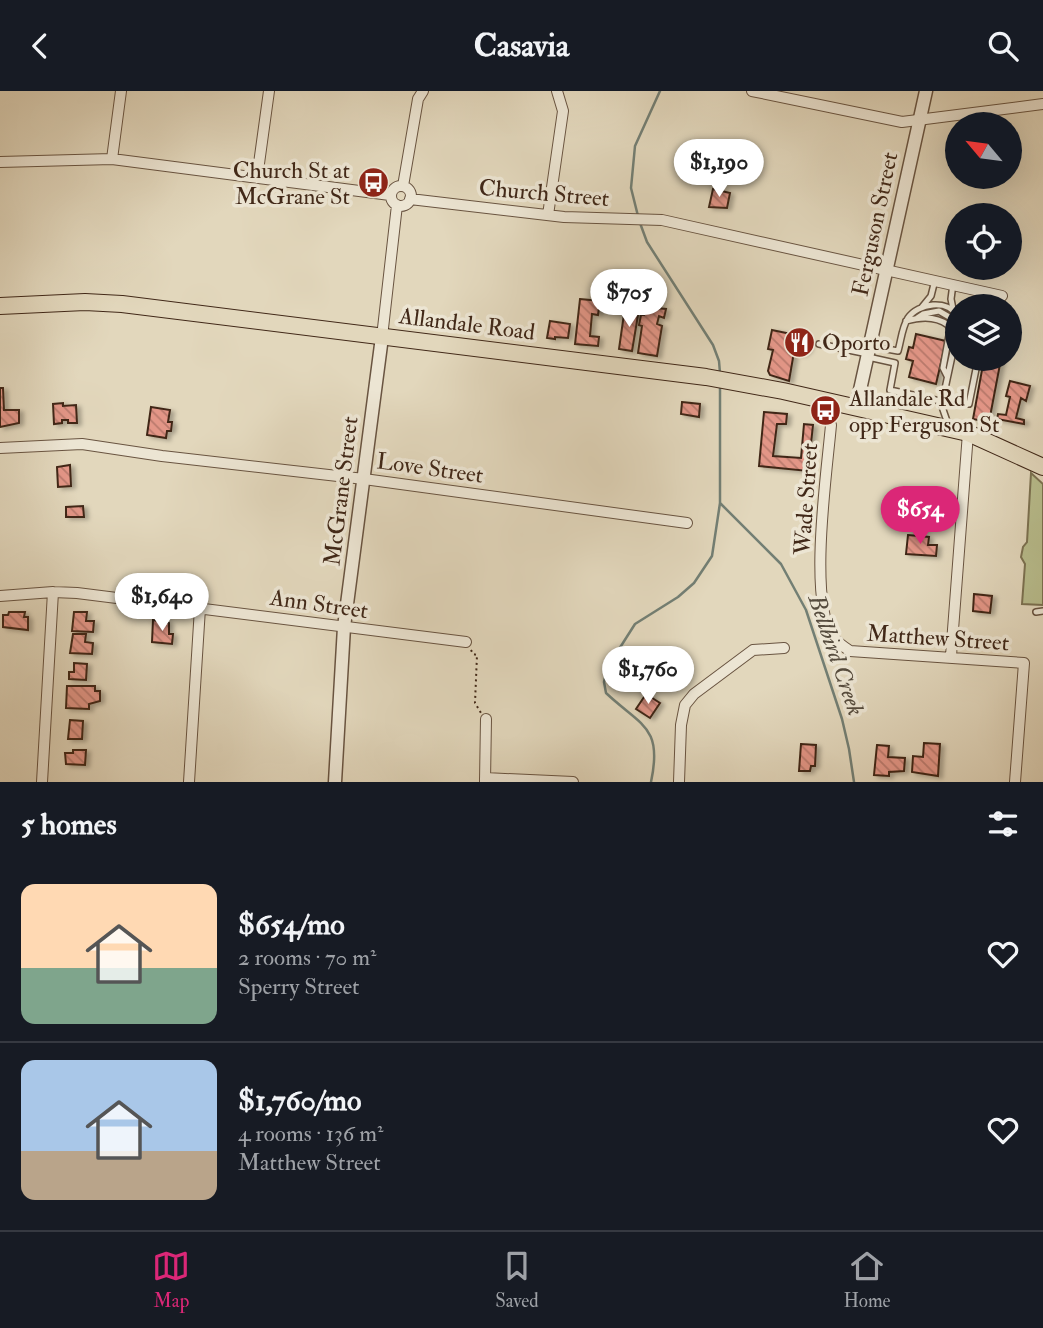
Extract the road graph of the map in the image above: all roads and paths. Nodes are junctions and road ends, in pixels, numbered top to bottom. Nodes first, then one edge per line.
1 (121, 91) edge
2 (269, 91) edge
3 (423, 91) edge
4 (557, 91) edge
5 (752, 91) edge
6 (926, 91) edge
7 (1043, 104) edge
8 (919, 121) junction
9 (112, 159) junction
10 (0, 162) edge
11 (257, 178) junction
12 (403, 186) junction
13 (390, 195) junction
14 (410, 199) junction
15 (397, 205) junction
16 (548, 215) junction
17 (887, 269) junction
18 (935, 280) junction
19 (953, 284) junction
20 (952, 294) edge
21 (990, 294) edge
22 (0, 306) edge
23 (945, 306) edge
24 (922, 307) junction
25 (906, 321) junction
26 (945, 323) edge
27 (382, 337) junction
28 (819, 344) dead end
29 (898, 351) junction
30 (869, 352) junction
31 (895, 363) junction
32 (949, 371) edge
33 (976, 371) edge
34 (941, 399) junction
35 (856, 408) junction
36 (831, 425) dead end
37 (949, 429) junction
38 (968, 433) junction
39 (0, 448) edge
40 (1043, 467) edge
41 (363, 479) junction
42 (687, 523) dead end
43 (53, 592) junction
44 (0, 596) edge
45 (200, 608) junction
46 (344, 627) junction
47 (467, 642) joint
48 (783, 648) dead end
49 (850, 650) joint
50 (951, 656) junction
51 (485, 719) joint
52 (485, 780) edge
53 (42, 782) edge
54 (189, 782) edge
55 (335, 782) edge
56 (573, 782) edge
57 (679, 782) edge
58 (1015, 782) edge

1 - 9 street
2 - 11 street
3 - 12 street
4 - 16 street
5 - 8 street
6 - 8 street, Ferguson Street
7 - 8 street
8 - 17 street, Ferguson Street
9 - 10 street
9 - 11 street
11 - 13 street
12 - 13 street
12 - 14 street
13 - 15 street
14 - 15 street
14 - 16 street, Church Street
15 - 27 street, McGrane Street
16 - 17 street, Church Street
17 - 18 street, Church Street
17 - 30 street, Ferguson Street
18 - 19 street, Church Street
18 - 24 lane
19 - 20 lane
19 - 21 street, Church Street
22 - 27 main road, Allandale Road
23 - 24 lane
24 - 25 lane
25 - 26 lane
25 - 29 lane
27 - 35 main road, Allandale Road
27 - 41 street, McGrane Street
28 - 30 lane
29 - 30 lane
29 - 31 lane
30 - 31 lane
30 - 35 street, Ferguson Street
31 - 34 lane
32 - 34 lane
33 - 34 lane
34 - 37 lane
35 - 37 main road, Allandale Road
36 - 49 street, Wade Street
37 - 38 main road, Allandale Road
38 - 40 main road, Allandale Road
38 - 50 street
39 - 41 street, Love Street
41 - 42 street, Love Street
41 - 46 street, McGrane Street
43 - 44 street, Ann Street
43 - 45 street, Ann Street
43 - 53 street
45 - 46 street, Ann Street
45 - 54 street
46 - 47 street, Ann Street
46 - 55 street, McGrane Street
47 - 51 path
48 - 57 street
49 - 50 street, Matthew Street
50 - 58 street, Matthew Street
51 - 52 street
52 - 56 street

